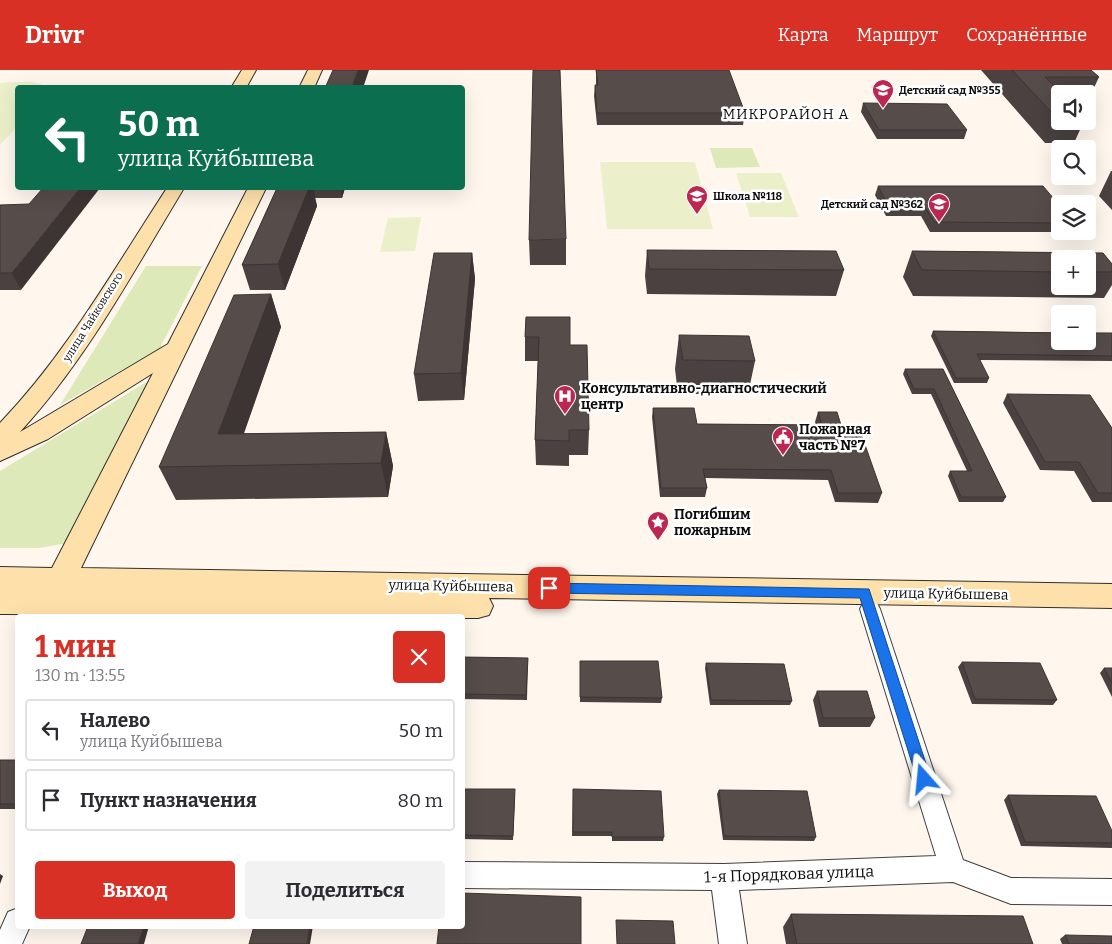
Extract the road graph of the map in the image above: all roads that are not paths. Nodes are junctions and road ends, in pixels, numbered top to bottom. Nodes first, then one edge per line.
1 (249, 70) edge
2 (315, 70) edge
3 (240, 85) edge
4 (308, 85) edge
5 (174, 190) edge
6 (256, 190) edge
7 (176, 349) junction
8 (0, 438) edge
9 (0, 452) edge
10 (0, 579) edge
11 (61, 580) junction
12 (1112, 596) edge
13 (867, 601) junction
14 (0, 602) edge
15 (150, 609) edge
16 (1112, 614) edge
17 (953, 869) junction
18 (465, 875) edge
19 (724, 877) junction
20 (1112, 892) edge
21 (15, 929) edge
22 (8, 944) edge
23 (733, 944) edge

1 - 3 main road
2 - 4 main road
5 - 8 main road, улица Чайковского
6 - 7 main road
7 - 9 main road
7 - 11 main road
10 - 11 main road, улица Куйбышева
11 - 13 main road, улица Куйбышева
12 - 13 main road, улица Куйбышева
13 - 15 main road, улица Куйбышева
13 - 16 main road, улица Куйбышева
13 - 17 street
14 - 15 main road, улица Куйбышева
17 - 19 street, 1-я Порядковая улица
17 - 20 street, 1-я Порядковая улица
18 - 19 street, 1-я Порядковая улица
19 - 23 street
21 - 22 street

